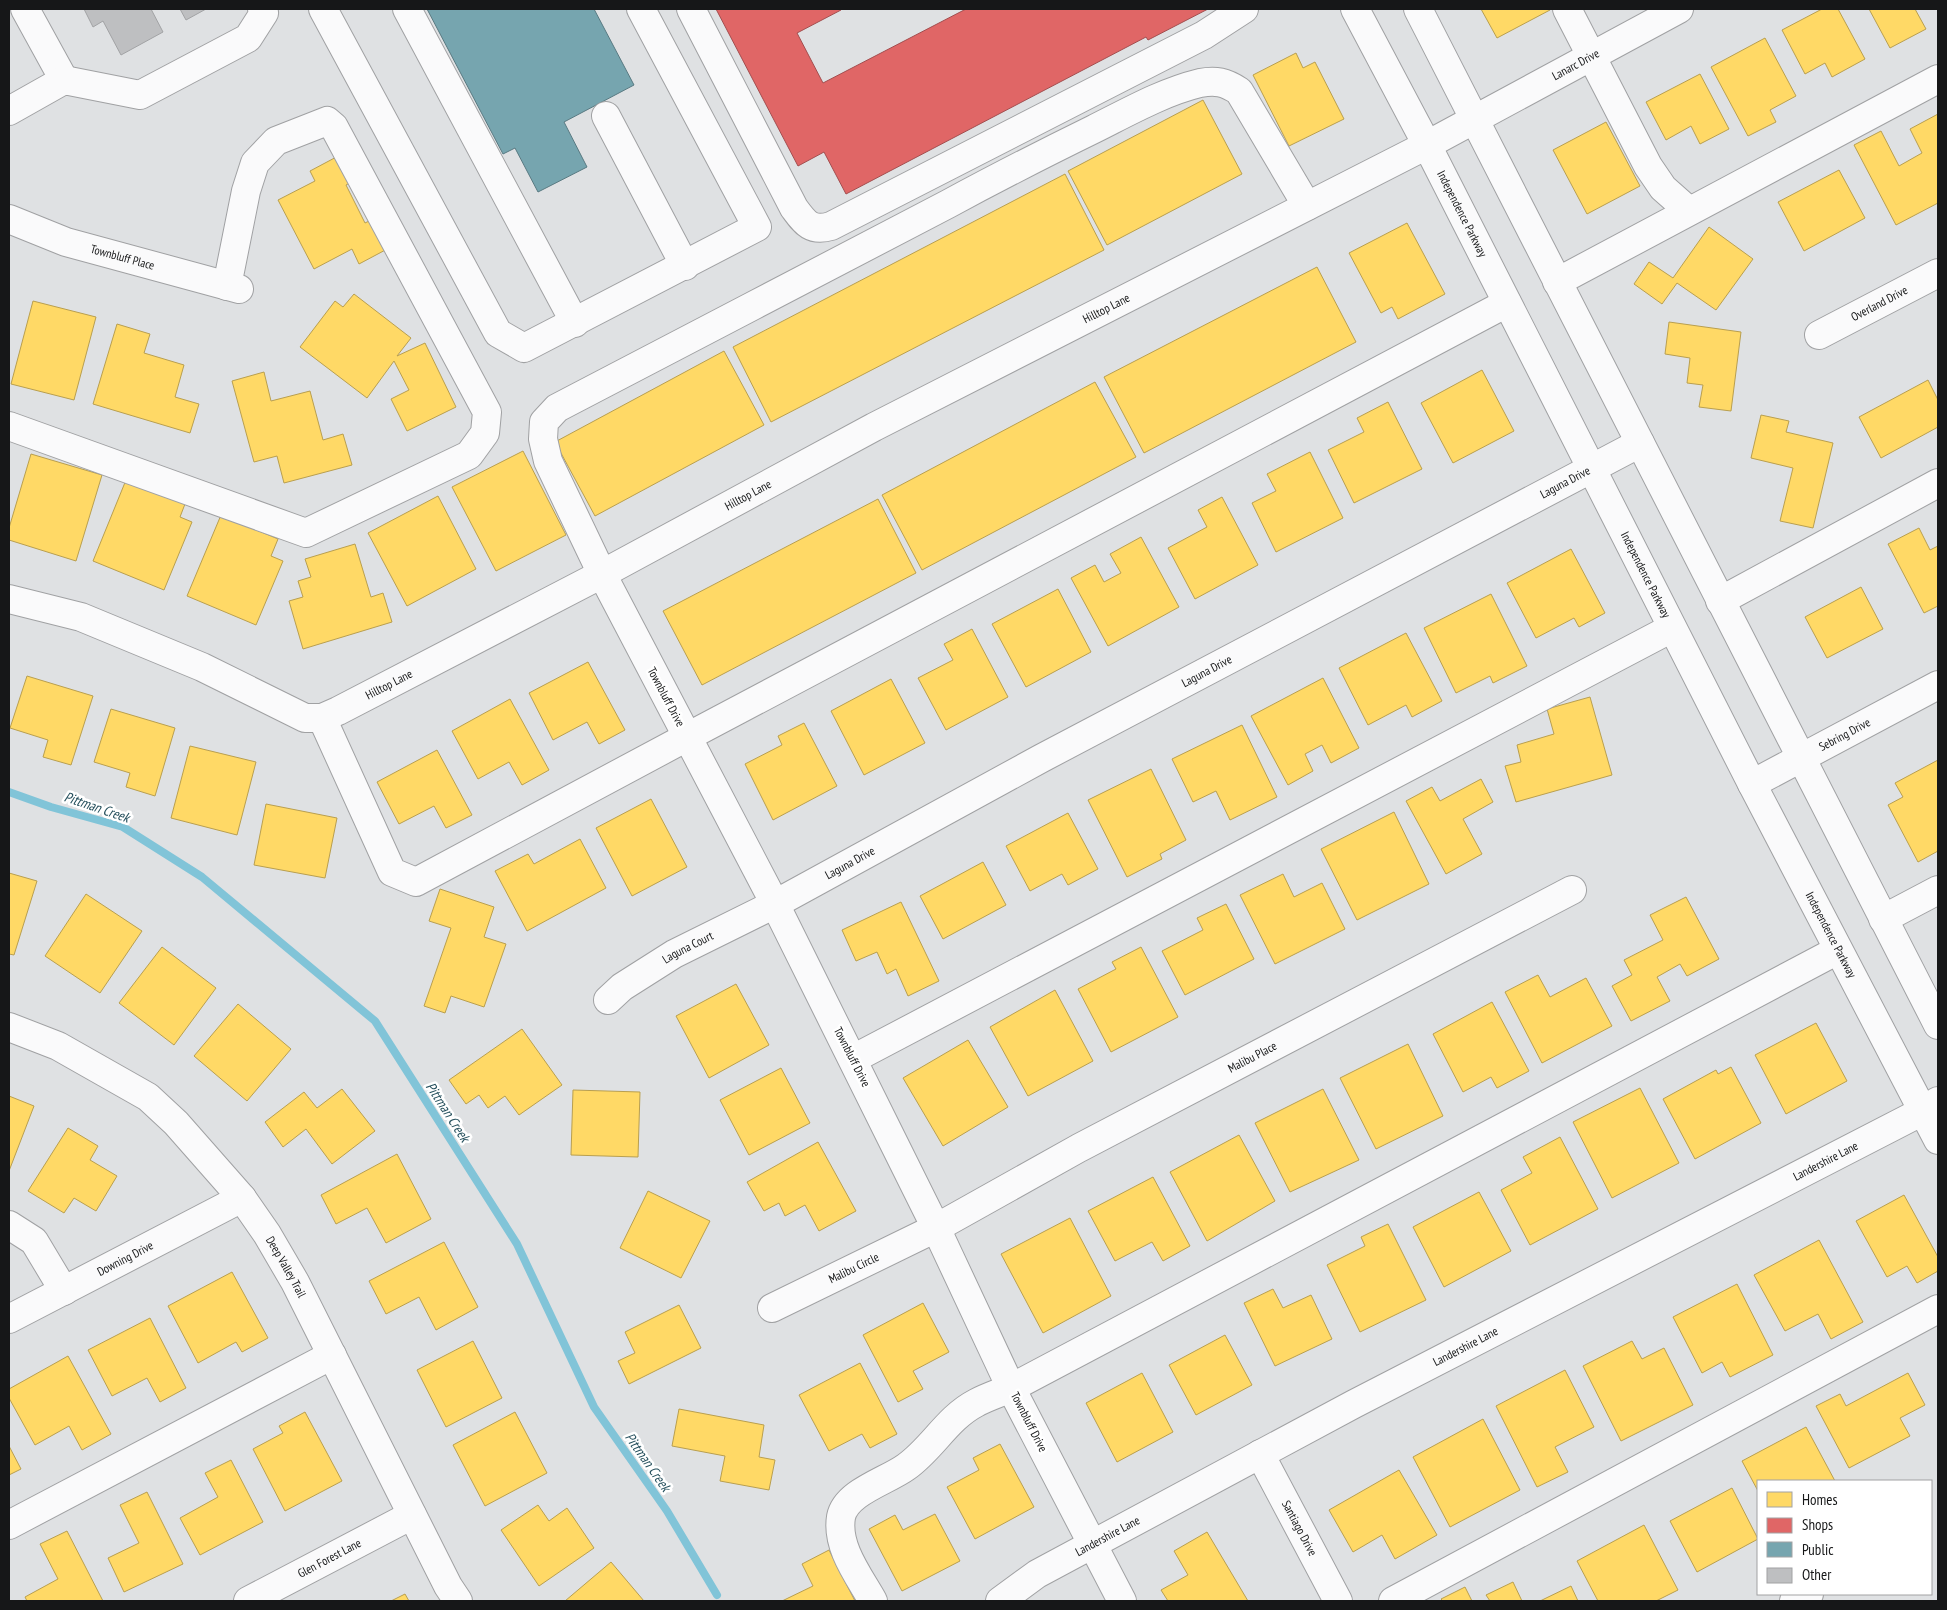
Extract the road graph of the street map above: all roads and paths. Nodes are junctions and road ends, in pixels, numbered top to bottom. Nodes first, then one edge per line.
1 (26, 9) edge
2 (262, 9) edge
3 (407, 9) edge
4 (641, 9) edge
5 (691, 9) edge
6 (1244, 9) edge
7 (1355, 9) edge
8 (1418, 9) edge
9 (1567, 9) edge
10 (1678, 9) edge
11 (329, 11) edge
12 (1592, 55) junction
13 (1938, 79) edge
14 (64, 80) junction
15 (9, 110) edge
16 (606, 116) dead end
17 (1474, 118) junction
18 (1426, 144) junction
19 (1307, 206) junction
20 (1689, 212) junction
21 (9, 219) edge
22 (685, 266) junction
23 (1938, 273) edge
24 (1557, 282) junction
25 (1507, 303) junction
26 (575, 323) junction
27 (1819, 335) dead end
28 (9, 426) edge
29 (1640, 443) junction
30 (1591, 468) junction
31 (1938, 483) edge
32 (602, 574) junction
33 (9, 599) edge
34 (1720, 601) junction
35 (1672, 628) junction
36 (1938, 685) edge
37 (322, 718) junction
38 (687, 736) junction
39 (1800, 758) junction
40 (1752, 784) junction
41 (1572, 890) dead end
42 (1938, 890) edge
43 (775, 904) junction
44 (1883, 919) junction
45 (1838, 950) junction
46 (608, 1000) dead end
47 (1938, 1025) edge
48 (9, 1027) edge
49 (853, 1060) junction
50 (1931, 1106) edge
51 (1938, 1140) edge
52 (242, 1198) junction
53 (9, 1225) edge
54 (936, 1228) junction
55 (64, 1291) junction
56 (772, 1308) dead end
57 (1938, 1309) edge
58 (9, 1319) edge
59 (332, 1355) junction
60 (1011, 1388) junction
61 (1260, 1454) junction
62 (412, 1515) junction
63 (9, 1525) edge
64 (1093, 1545) junction
65 (1807, 1595) edge
66 (248, 1601) edge
67 (458, 1601) edge
68 (872, 1601) edge
69 (1000, 1601) edge
70 (1122, 1601) edge
71 (1338, 1601) edge
72 (1394, 1601) edge
73 (1794, 1601) edge

1 - 14 street
2 - 14 street
3 - 26 street
4 - 22 street
5 - 6 street
7 - 18 street, Independence Parkway
8 - 17 street
9 - 12 street
10 - 12 street, Lanarc Drive
11 - 26 street
12 - 17 street, Lanarc Drive
12 - 20 street
13 - 20 street
14 - 15 street
16 - 22 street
17 - 18 street, Hilltop Lane
17 - 24 street
18 - 19 street, Hilltop Lane
18 - 25 street, Independence Parkway
19 - 32 street, Hilltop Lane
19 - 32 street, Townbluff Drive
20 - 24 street
21 - 28 street, Townbluff Place
22 - 26 street
23 - 27 street, Overland Drive
24 - 29 street
25 - 30 street, Independence Parkway
25 - 38 street
29 - 30 street, Laguna Drive
29 - 34 street
30 - 35 street, Independence Parkway
30 - 43 street, Laguna Drive
31 - 34 street
32 - 37 street, Hilltop Lane
32 - 38 street, Townbluff Drive
33 - 37 street
34 - 39 street
35 - 40 street, Independence Parkway
35 - 49 street
36 - 39 street, Sebring Drive
37 - 38 street
38 - 43 street, Townbluff Drive
39 - 40 street, Sebring Drive
39 - 44 street
40 - 45 street, Independence Parkway
41 - 54 street, Malibu Place
42 - 44 street
43 - 46 street, Laguna Court
43 - 49 street, Townbluff Drive
44 - 47 street
45 - 50 street, Independence Parkway
45 - 60 street
48 - 52 street, Deep Valley Trail
49 - 54 street, Townbluff Drive
50 - 51 street, Independence Parkway
50 - 61 street, Landershire Lane
52 - 55 street, Downing Drive
52 - 59 street, Deep Valley Trail
53 - 55 street
54 - 56 street, Malibu Circle
54 - 60 street, Townbluff Drive
55 - 58 street, Downing Drive
57 - 72 street
59 - 62 street, Deep Valley Trail
59 - 63 street
60 - 64 street, Townbluff Drive
60 - 68 street
61 - 64 street, Landershire Lane
61 - 71 street, Santiago Drive
62 - 66 street, Glen Forest Lane
62 - 67 street, Deep Valley Trail
64 - 69 street, Landershire Lane
64 - 70 street, Townbluff Drive
65 - 73 street

